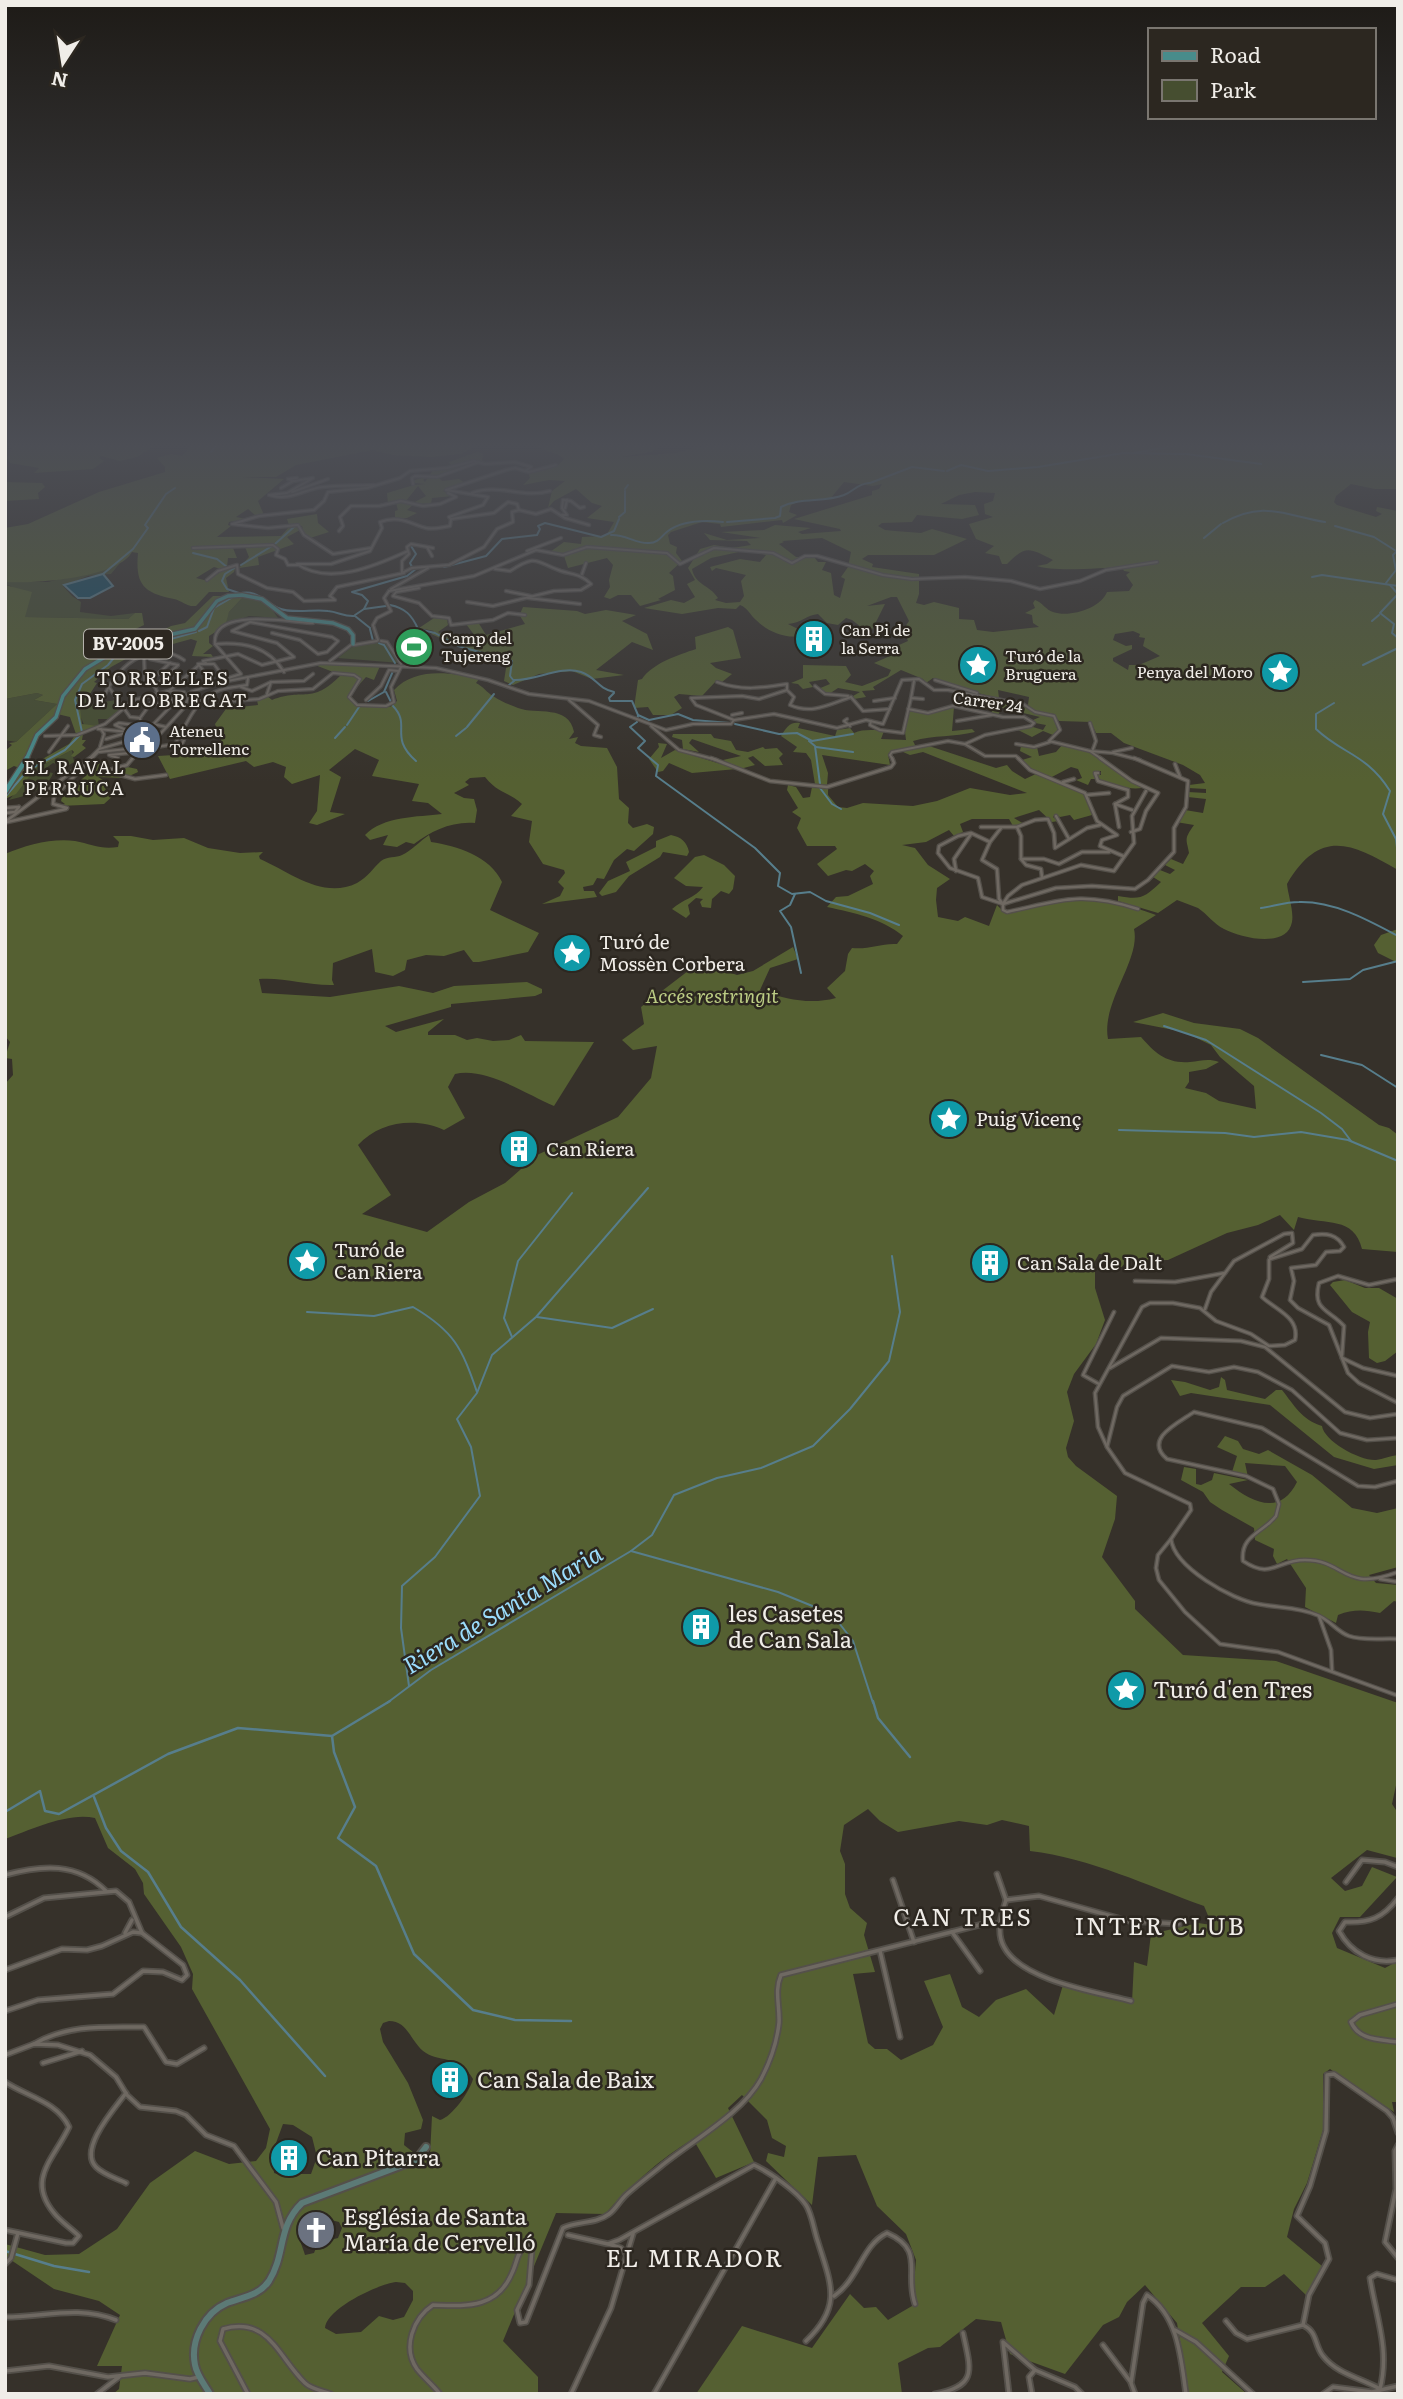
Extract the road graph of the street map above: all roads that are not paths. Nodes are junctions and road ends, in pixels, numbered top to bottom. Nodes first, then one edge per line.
1 (283, 558) edge
2 (348, 558) edge
3 (393, 558) edge
4 (405, 558) edge
5 (464, 558) edge
6 (518, 558) edge
7 (674, 558) edge
8 (696, 558) edge
9 (784, 558) edge
10 (801, 558) edge
11 (826, 558) edge
12 (1157, 562) dead end
13 (586, 563) dead end
14 (298, 565) junction
15 (428, 568) junction
16 (495, 569) junction
17 (402, 572) junction
18 (582, 575) junction
19 (207, 580) dead end
20 (419, 587) junction
21 (389, 591) junction
22 (506, 591) dead end
23 (242, 595) joint
24 (529, 597) junction
25 (467, 602) dead end
26 (580, 604) dead end
27 (525, 615) dead end
28 (313, 623) junction
29 (272, 633) dead end
30 (379, 640) junction
31 (215, 644) junction
32 (353, 645) junction
33 (224, 656) junction
34 (144, 658) junction
35 (150, 659) dead end
36 (184, 660) dead end
37 (335, 660) junction
38 (204, 662) junction
39 (280, 662) junction
40 (170, 663) junction
41 (199, 665) junction
42 (401, 665) junction
43 (398, 671) junction
44 (284, 672) junction
45 (313, 674) dead end
46 (248, 678) junction
47 (226, 680) junction
48 (935, 680) dead end
49 (791, 681) dead end
50 (914, 681) dead end
51 (271, 682) junction
52 (717, 682) dead end
53 (148, 683) junction
54 (213, 684) junction
55 (788, 685) junction
56 (815, 686) dead end
57 (155, 687) junction
58 (241, 687) junction
59 (107, 690) junction
60 (787, 690) junction
61 (168, 691) junction
62 (184, 692) dead end
63 (192, 692) junction
64 (158, 694) junction
65 (268, 694) junction
66 (986, 696) junction
67 (851, 697) junction
68 (895, 698) junction
69 (911, 698) junction
70 (923, 699) dead end
71 (366, 700) dead end
72 (569, 700) junction
73 (233, 701) dead end
74 (874, 701) dead end
75 (102, 702) dead end
76 (151, 703) junction
77 (162, 704) dead end
78 (173, 704) junction
79 (124, 709) junction
80 (183, 709) junction
81 (890, 709) junction
82 (908, 709) junction
83 (742, 713) dead end
84 (993, 715) junction
85 (728, 716) junction
86 (140, 718) junction
87 (187, 719) junction
88 (847, 719) dead end
89 (734, 720) junction
90 (871, 721) junction
91 (957, 721) dead end
92 (596, 722) junction
93 (646, 722) junction
94 (1090, 723) dead end
95 (153, 724) junction
96 (589, 724) dead end
97 (68, 726) dead end
98 (850, 726) junction
99 (141, 727) junction
100 (166, 727) junction
101 (95, 729) junction
102 (101, 729) junction
103 (148, 729) junction
104 (127, 731) junction
105 (44, 735) junction
106 (61, 735) junction
107 (601, 737) dead end
108 (178, 738) junction
109 (106, 739) dead end
110 (125, 741) junction
111 (1051, 741) junction
112 (965, 744) junction
113 (1016, 744) dead end
114 (172, 745) junction
115 (136, 748) dead end
116 (1132, 748) dead end
117 (144, 749) junction
118 (98, 751) junction
119 (128, 751) junction
120 (1090, 751) junction
121 (49, 752) dead end
122 (138, 752) junction
123 (149, 752) dead end
124 (1113, 752) junction
125 (118, 758) dead end
126 (1175, 764) dead end
127 (1098, 773) dead end
128 (166, 775) dead end
129 (1180, 777) junction
130 (1073, 779) dead end
131 (1063, 782) junction
132 (7, 790) edge
133 (1147, 790) junction
134 (1109, 793) dead end
135 (1086, 794) junction
136 (1115, 804) junction
137 (5, 808) edge
138 (1133, 811) junction
139 (5, 814) edge
140 (15, 815) junction
141 (1056, 816) dead end
142 (5, 822) edge
143 (1100, 825) junction
144 (981, 827) dead end
145 (1017, 827) junction
146 (1119, 827) dead end
147 (1001, 828) junction
148 (1131, 832) junction
149 (971, 833) junction
150 (1069, 839) junction
151 (990, 842) junction
152 (1109, 852) junction
153 (1123, 856) junction
154 (1021, 859) junction
155 (956, 871) junction
156 (1042, 877) junction
157 (1003, 905) junction
158 (1138, 909) dead end
159 (1269, 1260) junction
160 (1226, 1273) junction
161 (1398, 1279) edge
162 (1135, 1281) dead end
163 (1205, 1310) junction
164 (1114, 1312) dead end
165 (1267, 1347) junction
166 (1342, 1358) junction
167 (1107, 1370) junction
168 (1398, 1376) edge
169 (1099, 1384) junction
170 (1398, 1403) edge
171 (1398, 1414) edge
172 (1398, 1438) edge
173 (1107, 1447) junction
174 (1398, 1481) edge
175 (1171, 1539) junction
176 (1398, 1572) edge
177 (1377, 1579) junction
178 (1398, 1582) edge
179 (1319, 1615) junction
180 (1398, 1639) edge
181 (1332, 1670) junction
182 (1396, 1695) edge
183 (1398, 1867) edge
184 (5, 1874) edge
185 (997, 1874) dead end
186 (893, 1880) dead end
187 (1346, 1882) dead end
188 (106, 1891) junction
189 (1398, 1898) edge
190 (1006, 1900) junction
191 (5, 1917) edge
192 (133, 1919) junction
193 (999, 1924) junction
194 (1179, 1924) dead end
195 (952, 1932) junction
196 (142, 1933) junction
197 (123, 1936) junction
198 (914, 1942) junction
199 (880, 1951) junction
200 (1398, 1960) edge
201 (5, 1970) edge
202 (980, 1971) dead end
203 (1131, 2001) dead end
204 (1398, 2004) edge
205 (5, 2011) edge
206 (900, 2037) dead end
207 (1398, 2042) edge
208 (34, 2044) junction
209 (204, 2048) dead end
210 (82, 2051) junction
211 (5, 2055) edge
212 (43, 2063) dead end
213 (5, 2082) edge
214 (126, 2093) junction
215 (1398, 2133) edge
216 (1398, 2145) edge
217 (426, 2147) dead end
218 (776, 2178) junction
219 (126, 2183) dead end
220 (283, 2228) junction
221 (5, 2230) edge
222 (18, 2233) junction
223 (633, 2234) junction
224 (565, 2235) junction
225 (608, 2244) junction
226 (626, 2254) junction
227 (1398, 2258) edge
228 (5, 2264) edge
229 (1398, 2280) edge
230 (834, 2296) junction
231 (915, 2304) dead end
232 (5, 2317) edge
233 (116, 2320) dead end
234 (1226, 2321) dead end
235 (1303, 2325) junction
236 (1175, 2330) junction
237 (963, 2333) dead end
238 (806, 2341) dead end
239 (1103, 2345) dead end
240 (1035, 2370) junction
241 (5, 2371) edge
242 (121, 2375) junction
243 (200, 2376) junction
244 (1131, 2383) junction
245 (1398, 2386) edge
246 (1380, 2389) junction
247 (97, 2394) edge
248 (210, 2394) edge
249 (248, 2394) edge
250 (331, 2394) edge
251 (440, 2394) edge
252 (571, 2394) edge
253 (654, 2394) edge
254 (935, 2394) edge
255 (1009, 2394) edge
256 (1032, 2394) edge
257 (1082, 2394) edge
258 (1135, 2394) edge
259 (1186, 2394) edge
260 (1253, 2394) edge
261 (1323, 2394) edge

1 - 14 street
2 - 14 street
3 - 14 street
4 - 17 street
5 - 15 street
6 - 16 street
7 - 8 street
9 - 10 street
11 - 12 street
13 - 18 street
15 - 17 street
15 - 21 street
16 - 18 street
16 - 20 street
17 - 19 street
18 - 24 street
20 - 21 street
20 - 27 street
21 - 30 street
22 - 24 street
23 - 28 main road, BV-2005
23 - 105 main road, BV-2005
24 - 25 street
24 - 26 street
28 - 31 street
28 - 32 main road, BV-2005
29 - 39 street
30 - 32 street
30 - 42 street
31 - 33 street
31 - 39 street
32 - 37 street
33 - 38 street
33 - 39 street
33 - 47 street
34 - 36 street
34 - 53 street
34 - 59 street
35 - 40 street
37 - 42 street
37 - 44 street
38 - 41 street
38 - 47 street
39 - 44 street
40 - 53 street
40 - 57 street
41 - 54 street
41 - 61 street
42 - 43 street
42 - 72 street
43 - 65 street
43 - 71 street
44 - 46 street
45 - 51 street
46 - 47 street
46 - 58 street
47 - 54 street
48 - 66 street
49 - 55 street
50 - 69 street
51 - 58 street
51 - 65 street
52 - 55 street
53 - 57 street
54 - 63 street
55 - 60 street
56 - 67 street
57 - 64 street
58 - 87 street
59 - 75 street
59 - 79 street
60 - 67 street
60 - 85 street
61 - 62 street
61 - 64 street
61 - 78 street
63 - 78 street
63 - 80 street
64 - 76 street
64 - 79 street
65 - 73 street
66 - 68 street
66 - 111 street
67 - 81 street
68 - 74 street
68 - 81 street
69 - 70 street
69 - 82 street
72 - 92 street
72 - 93 street
76 - 77 street
76 - 86 street
78 - 95 street
79 - 86 street
79 - 101 street
80 - 87 street
80 - 100 street
81 - 90 street
82 - 84 street, Carrer 24
82 - 90 street
83 - 85 street
84 - 91 street
84 - 112 street, Carrer 24
85 - 89 street
86 - 99 street
87 - 108 street
88 - 98 street
89 - 93 street
89 - 98 street
90 - 98 street
92 - 96 street
92 - 107 street
93 - 112 street
94 - 120 street
95 - 100 street
95 - 103 street
97 - 106 street
99 - 103 street
99 - 104 street
100 - 117 street
101 - 102 street
101 - 106 street
102 - 104 street
102 - 118 street
103 - 110 street
104 - 109 street
105 - 106 street
105 - 132 main road, BV-2005
106 - 121 street
108 - 114 street
108 - 114 street
110 - 118 street
110 - 119 street
111 - 113 street
111 - 120 street
112 - 131 street
114 - 117 street
115 - 119 street
116 - 124 street
117 - 122 street
117 - 123 street
118 - 119 street
118 - 140 street
118 - 142 street
119 - 122 street
119 - 125 street
120 - 124 street
120 - 133 street
122 - 128 street
124 - 129 street
126 - 129 street
127 - 136 street
129 - 157 street
130 - 131 street
131 - 135 street
133 - 138 street
133 - 148 street
134 - 135 street
135 - 143 street
136 - 138 street
136 - 146 street
137 - 139 street
138 - 148 street
139 - 140 street
140 - 142 street
141 - 150 street
143 - 150 street
143 - 152 street
144 - 147 street
145 - 147 street
145 - 150 street
145 - 154 street
147 - 151 street
148 - 153 street
149 - 151 street
149 - 155 street
149 - 155 street
151 - 157 street
152 - 153 street
152 - 154 street
153 - 156 street
154 - 156 street
155 - 157 street
156 - 157 street
157 - 158 street
159 - 160 street
159 - 165 street
159 - 166 street
160 - 162 street
160 - 163 street
161 - 166 street
163 - 165 street
163 - 167 street
164 - 169 street
165 - 167 street
165 - 171 street
166 - 168 street
166 - 170 street
167 - 169 street
169 - 173 street
172 - 173 street
173 - 175 street
174 - 177 street
175 - 179 street
175 - 181 street
176 - 177 street
177 - 178 street
179 - 180 street
179 - 181 street
181 - 182 street
183 - 187 street
184 - 188 street
185 - 190 street
186 - 198 street
188 - 191 street
188 - 192 street
189 - 200 street
190 - 193 street
190 - 194 street
192 - 196 street
192 - 197 street
193 - 195 street
193 - 203 street
195 - 198 street
195 - 202 street
196 - 197 street
196 - 205 street
197 - 201 street
198 - 199 street
199 - 206 street
199 - 224 street
204 - 207 street
208 - 209 street
208 - 210 street
208 - 211 street
210 - 212 street
210 - 214 street
213 - 222 street
214 - 219 street
214 - 220 street
215 - 235 street
216 - 227 street
217 - 220 street
218 - 223 street
218 - 230 street
218 - 253 street
220 - 243 street
221 - 222 street
222 - 228 street
223 - 225 street
223 - 226 street
224 - 225 street
224 - 251 street
225 - 226 street
226 - 252 street
229 - 246 street
230 - 231 street
230 - 238 street
232 - 233 street
234 - 235 street
235 - 246 street
236 - 244 street
236 - 259 street
236 - 260 street
237 - 254 street
239 - 244 street
240 - 255 street
240 - 256 street
240 - 257 street
241 - 242 street
242 - 243 street
242 - 247 street
243 - 248 street
244 - 258 street
245 - 246 street
246 - 261 street
249 - 250 street

